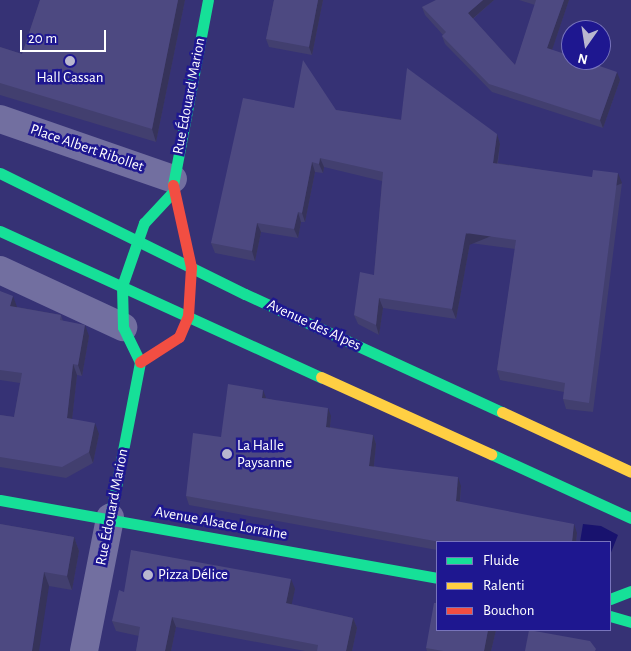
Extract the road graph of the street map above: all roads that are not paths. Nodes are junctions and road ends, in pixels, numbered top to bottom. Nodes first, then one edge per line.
1 (208, 0) edge
2 (0, 119) edge
3 (0, 174) edge
4 (173, 186) junction
5 (0, 231) edge
6 (138, 241) junction
7 (191, 267) junction
8 (0, 270) edge
9 (122, 286) junction
10 (188, 316) junction
11 (123, 327) junction
12 (140, 362) junction
13 (631, 472) edge
14 (0, 500) edge
15 (110, 518) junction
16 (631, 518) edge
17 (436, 578) edge
18 (631, 591) edge
19 (611, 599) edge
20 (611, 616) edge
21 (631, 622) edge
22 (84, 651) edge

1 - 4 main road, Rue Édouard Marion
2 - 4 street, Place Albert Ribollet
3 - 6 main road, Avenue des Alpes
4 - 6 main road
4 - 7 main road, Rue Édouard Marion
5 - 9 main road
6 - 7 main road, Avenue des Alpes
6 - 9 main road
7 - 10 main road, Rue Édouard Marion
7 - 13 main road, Avenue des Alpes
8 - 11 street
9 - 10 main road
9 - 11 main road
10 - 12 main road, Rue Édouard Marion
10 - 16 main road
11 - 12 main road
12 - 15 main road, Rue Édouard Marion
14 - 15 main road, Avenue Alsace Lorraine
15 - 17 main road, Avenue Alsace Lorraine
15 - 22 street, Rue Édouard Marion
18 - 19 main road
20 - 21 main road

